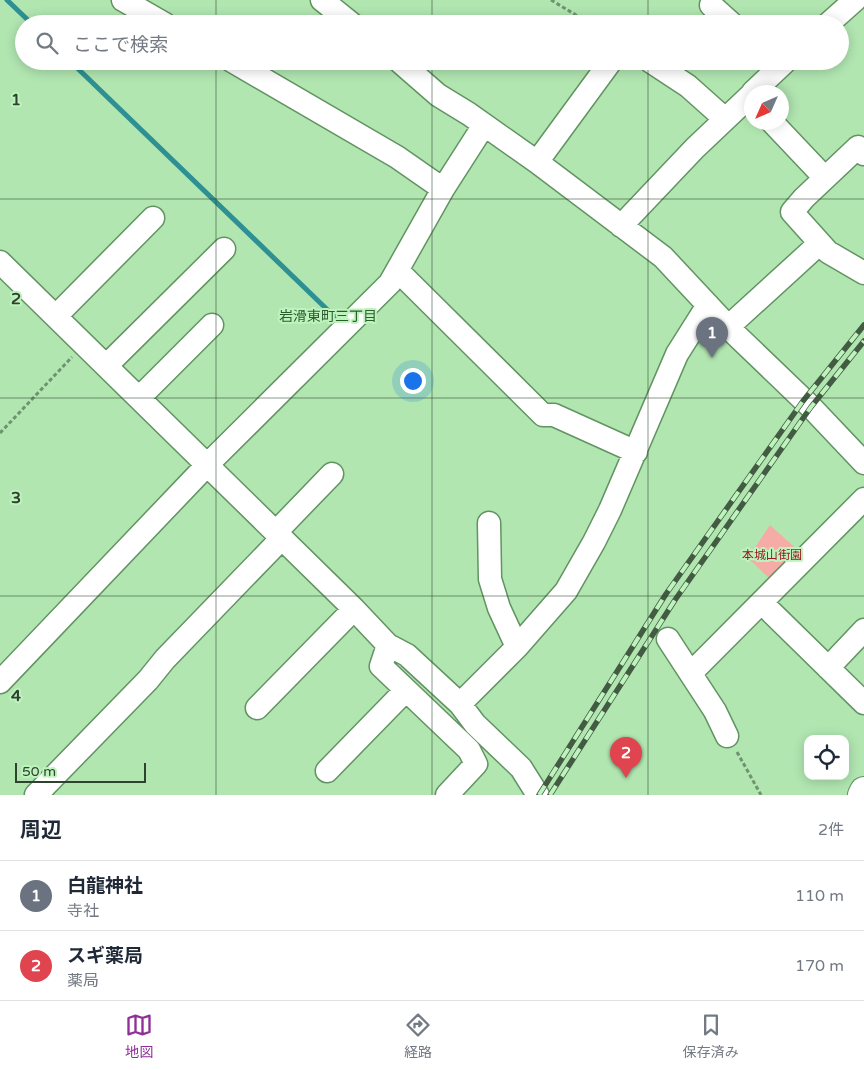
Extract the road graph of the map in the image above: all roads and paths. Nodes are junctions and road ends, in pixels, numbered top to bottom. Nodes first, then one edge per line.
1 (123, 0) edge
2 (322, 0) edge
3 (551, 0) edge
4 (855, 0) edge
5 (711, 5) dead end
6 (149, 15) edge
7 (341, 15) edge
8 (576, 15) edge
9 (722, 15) edge
10 (838, 15) edge
11 (247, 70) edge
12 (409, 70) edge
13 (604, 70) edge
14 (664, 70) edge
15 (774, 70) edge
16 (761, 85) edge
17 (744, 102) edge
18 (725, 119) junction
19 (484, 125) junction
20 (780, 130) edge
21 (864, 154) edge
22 (537, 162) junction
23 (825, 178) junction
24 (443, 188) junction
25 (153, 218) dead end
26 (621, 226) junction
27 (819, 244) junction
28 (224, 249) dead end
29 (0, 262) edge
30 (398, 272) junction
31 (864, 273) edge
32 (708, 305) junction
33 (56, 316) junction
34 (212, 325) dead end
35 (728, 327) junction
36 (86, 345) junction
37 (107, 365) junction
38 (140, 397) junction
39 (0, 433) edge
40 (636, 452) junction
41 (864, 463) edge
42 (208, 464) junction
43 (332, 474) dead end
44 (864, 499) edge
45 (489, 523) dead end
46 (279, 535) junction
47 (762, 603) junction
48 (354, 609) junction
49 (864, 630) edge
50 (668, 639) dead end
51 (388, 645) junction
52 (517, 647) junction
53 (828, 668) junction
54 (691, 673) junction
55 (0, 682) edge
56 (406, 690) junction
57 (864, 703) edge
58 (460, 704) junction
59 (257, 708) dead end
60 (727, 736) joint
61 (327, 771) dead end
62 (864, 791) edge
63 (36, 795) edge
64 (447, 795) edge
65 (538, 795) edge
66 (761, 795) edge
67 (862, 795) edge

1 - 6 street
2 - 7 street
3 - 8 path
4 - 10 street
5 - 9 street
11 - 24 street
12 - 19 street
13 - 22 street
14 - 18 street
15 - 16 street
17 - 18 street
18 - 26 street
19 - 22 street
19 - 24 street
20 - 23 street
21 - 23 street
22 - 26 street
23 - 27 street
24 - 30 street
25 - 33 street
26 - 32 street
27 - 31 street
27 - 35 street
28 - 37 street
29 - 33 street
30 - 40 street
30 - 42 street
32 - 35 street
32 - 40 street
33 - 36 street
34 - 38 street
35 - 41 street
36 - 37 street
36 - 39 path
37 - 38 street
38 - 42 street
40 - 52 street
42 - 46 street
42 - 55 street
43 - 46 street
44 - 47 street
45 - 52 street
46 - 48 street
46 - 63 street
47 - 53 street
47 - 54 street
48 - 51 street
48 - 59 street
49 - 53 street
50 - 54 street
51 - 56 street
51 - 58 street
52 - 58 street
53 - 57 street
54 - 60 street
56 - 61 street
56 - 64 street
58 - 65 street
60 - 66 path
62 - 67 main road

